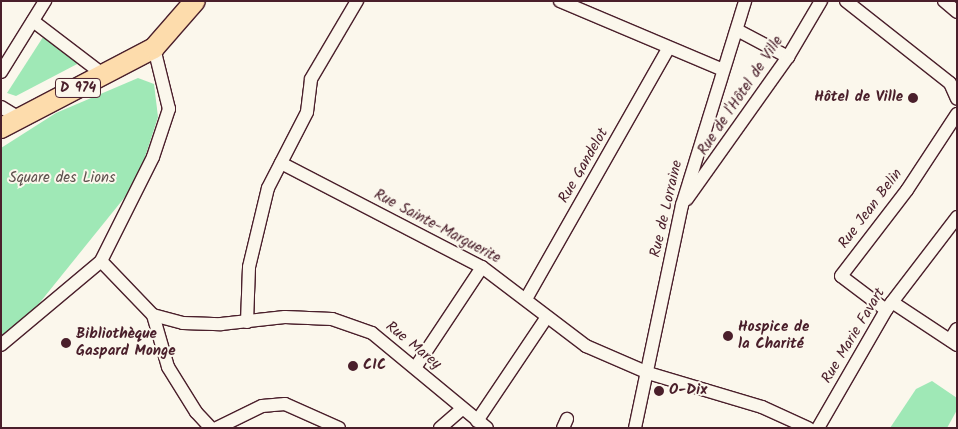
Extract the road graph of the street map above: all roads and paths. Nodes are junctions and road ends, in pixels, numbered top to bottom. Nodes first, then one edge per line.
1 (45, 1) edge
2 (195, 1) edge
3 (357, 1) edge
4 (560, 1) edge
5 (745, 1) edge
6 (821, 1) edge
7 (846, 1) edge
8 (944, 1) edge
9 (957, 12) edge
10 (33, 21) junction
11 (736, 30) junction
12 (154, 48) junction
13 (668, 49) junction
14 (788, 57) junction
15 (721, 69) junction
16 (1, 72) edge
17 (104, 75) junction
18 (957, 98) edge
19 (1, 107) edge
20 (957, 114) edge
21 (19, 118) junction
22 (1, 128) edge
23 (281, 163) junction
24 (682, 205) junction
25 (957, 216) edge
26 (101, 261) junction
27 (482, 267) junction
28 (526, 299) junction
29 (889, 306) junction
30 (153, 315) junction
31 (547, 317) junction
32 (247, 322) junction
33 (955, 338) edge
34 (1, 345) edge
35 (414, 368) junction
36 (648, 373) junction
37 (462, 409) junction
38 (482, 424) edge
39 (212, 428) edge
40 (217, 428) edge
41 (339, 428) edge
42 (440, 428) edge
43 (635, 428) edge
44 (808, 428) edge
45 (818, 428) edge

1 - 10 street
2 - 12 main road, D 974
3 - 23 street
4 - 13 street
5 - 11 street, Rue de Lorraine
6 - 14 street, Rue de l'Hôtel de Ville
7 - 18 street
8 - 9 street
10 - 16 street
10 - 17 street
11 - 14 street
11 - 15 street, Rue de Lorraine
12 - 17 main road, D 974
12 - 26 street
13 - 15 street
13 - 28 street, Rue Gandelot
14 - 24 street, Rue de l'Hôtel de Ville
15 - 24 street, Rue de Lorraine
17 - 21 main road, D 974
19 - 21 street
20 - 29 street, Rue Jean Belin
21 - 22 main road, D 974
23 - 27 street, Rue Sainte-Marguerite
23 - 32 street
24 - 36 street, Rue de Lorraine
25 - 29 street, Rue Marie Favart
26 - 30 street
26 - 34 street
27 - 28 street, Rue Sainte-Marguerite
27 - 35 street
28 - 31 street, Rue Sainte-Marguerite
29 - 33 street
29 - 45 street, Rue Marie Favart
30 - 32 street, Rue Marey
30 - 39 street
31 - 36 street, Rue Sainte-Marguerite
31 - 38 street
32 - 35 street, Rue Marey
35 - 37 street, Rue Marey
36 - 43 street, Rue de Lorraine
36 - 44 street, Rue Sainte-Marguerite
37 - 38 street, Rue Marey
37 - 42 street
40 - 41 street

